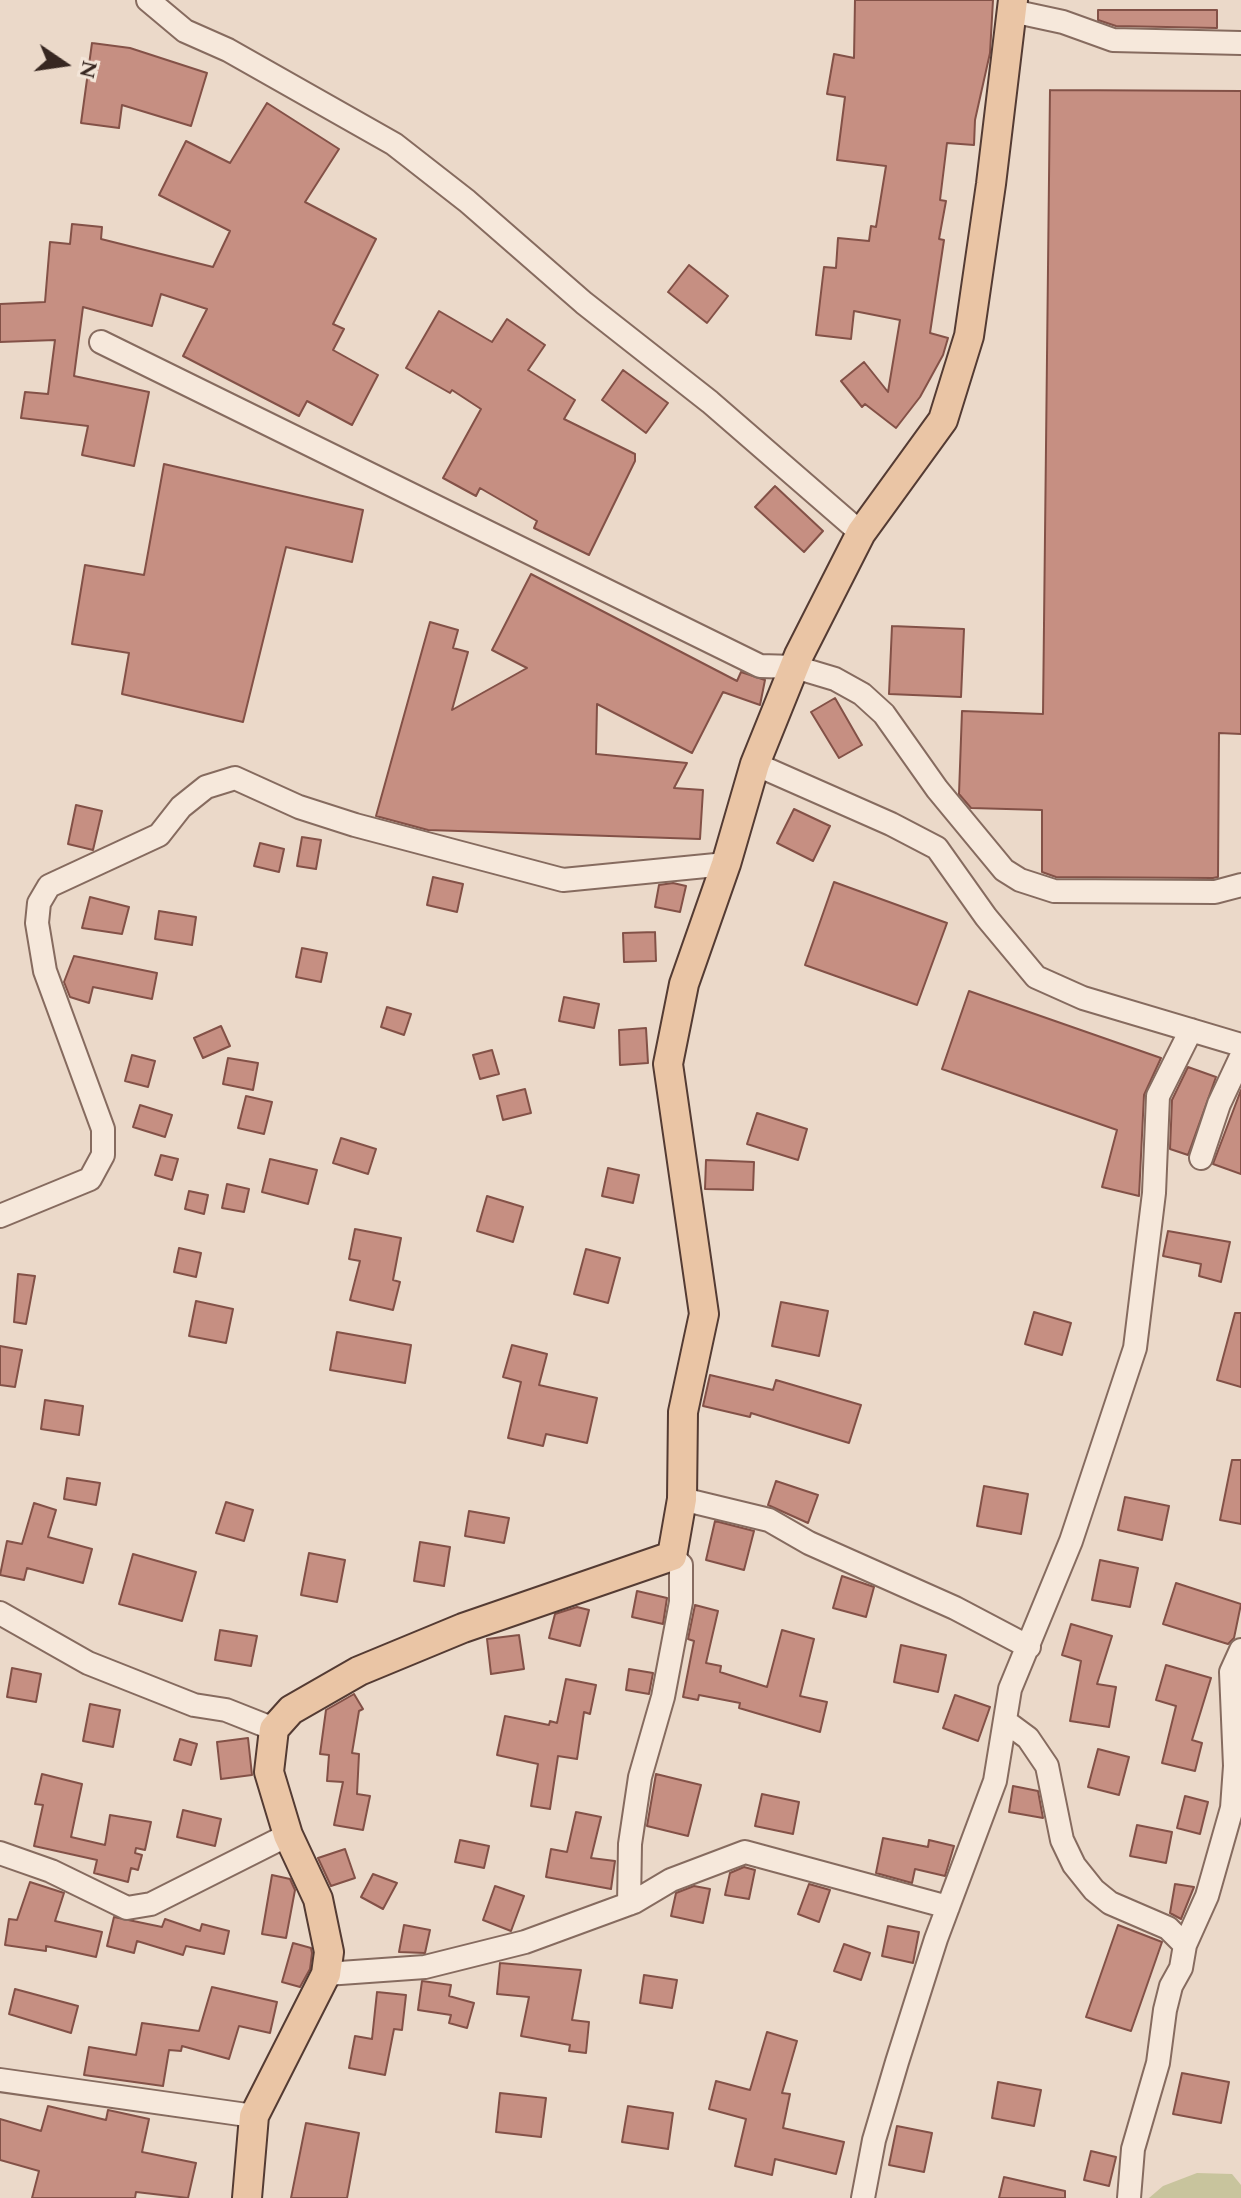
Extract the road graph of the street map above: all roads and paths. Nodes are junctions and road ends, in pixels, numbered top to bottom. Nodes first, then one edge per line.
1 (148, 0) edge
2 (1012, 6) edge
3 (1241, 43) edge
4 (101, 342) dead end
5 (861, 533) junction
6 (795, 667) junction
7 (755, 764) junction
8 (726, 864) junction
9 (1241, 885) edge
10 (1191, 1030) junction
11 (1241, 1045) edge
12 (1241, 1057) edge
13 (1201, 1158) dead end
14 (0, 1216) edge
15 (682, 1499) junction
16 (672, 1556) junction
17 (0, 1613) edge
18 (1029, 1647) junction
19 (1241, 1650) edge
20 (1005, 1721) junction
21 (274, 1729) junction
22 (288, 1835) junction
23 (0, 1853) edge
24 (629, 1904) junction
25 (948, 1907) junction
26 (1185, 1945) junction
27 (326, 1974) junction
28 (0, 2080) edge
29 (254, 2116) junction
30 (247, 2198) edge
31 (863, 2198) edge
32 (1129, 2198) edge

1 - 5 street
2 - 3 street
2 - 5 main road
4 - 6 street
5 - 6 main road
6 - 7 main road
6 - 9 street
7 - 8 main road
7 - 10 street
8 - 14 street
8 - 15 main road
10 - 11 street
10 - 18 street
12 - 13 street
15 - 16 main road
15 - 18 street
16 - 21 main road
16 - 24 street
17 - 21 street
18 - 20 street
19 - 26 street
20 - 25 street
20 - 26 street
21 - 22 main road
22 - 23 street
22 - 27 main road
24 - 25 street
24 - 27 street
25 - 31 street
26 - 32 street
27 - 29 main road
28 - 29 street
29 - 30 main road

